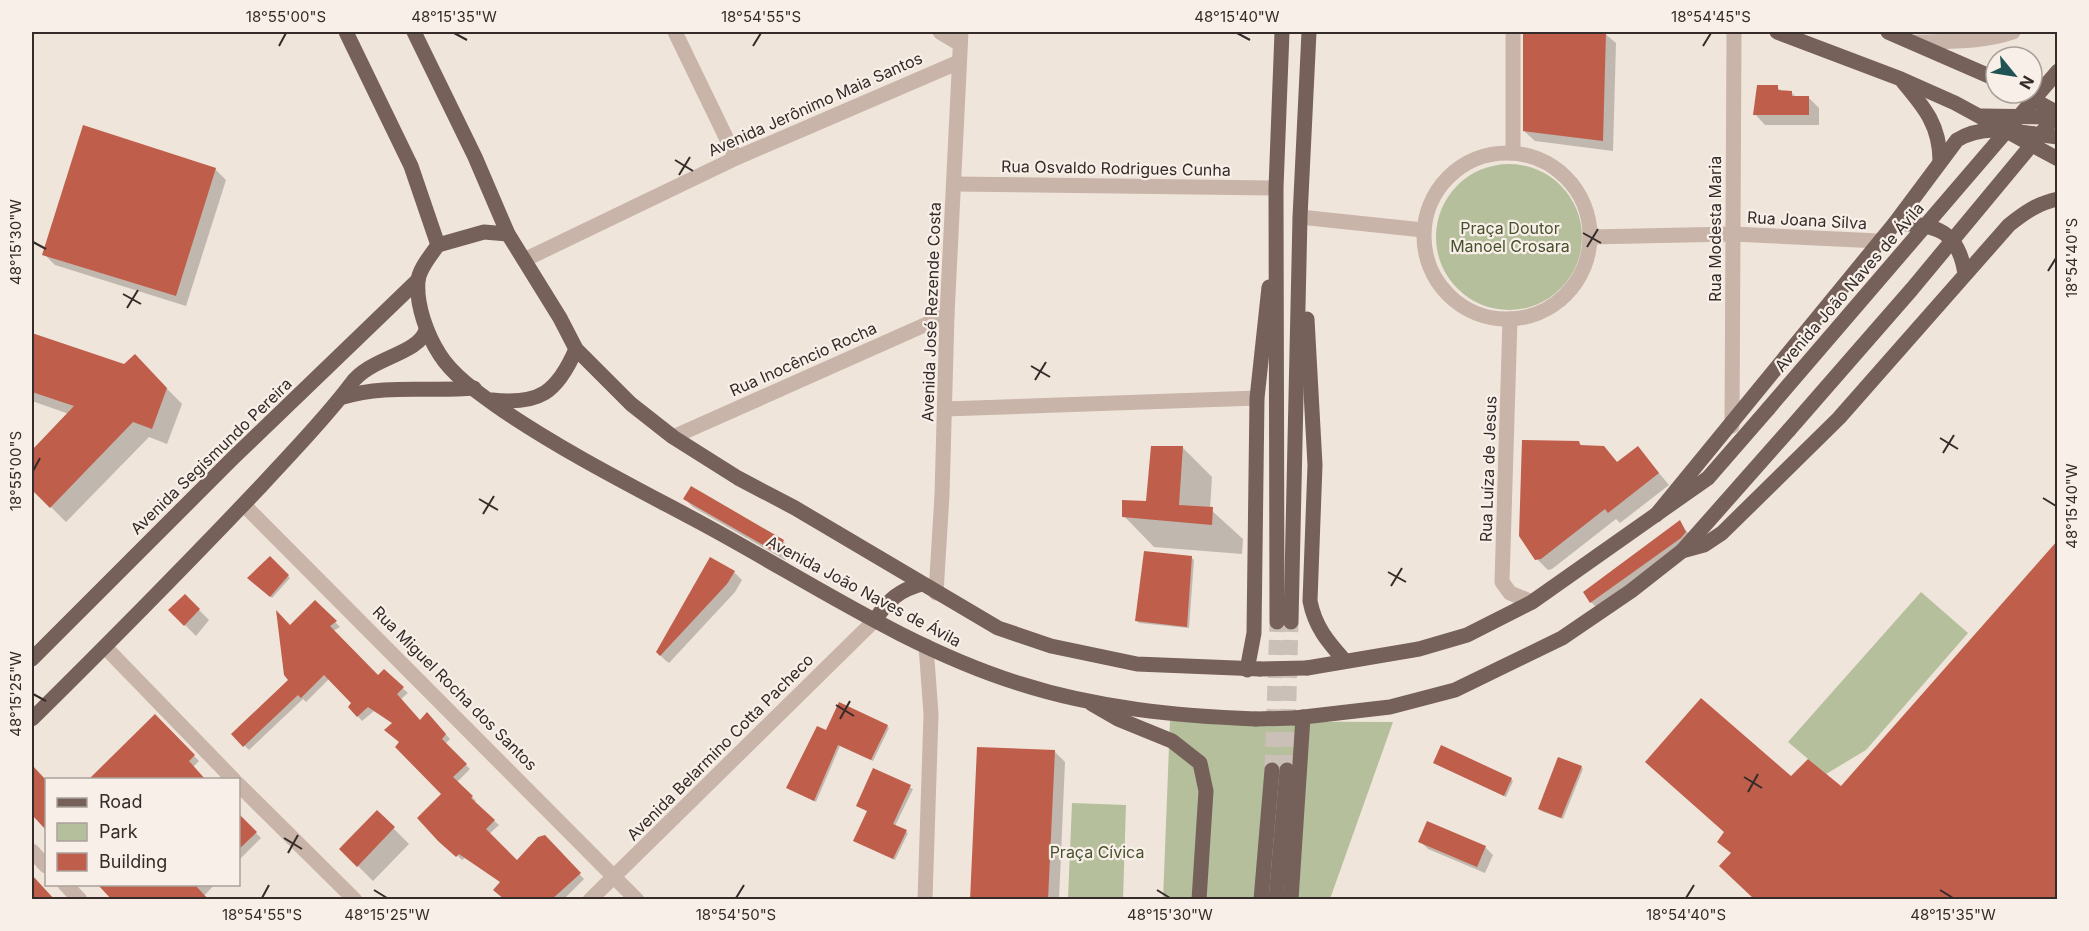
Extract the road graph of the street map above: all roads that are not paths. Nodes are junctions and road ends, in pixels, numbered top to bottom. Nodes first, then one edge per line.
1 (346, 32) edge
2 (414, 32) edge
3 (675, 32) edge
4 (940, 32) edge
5 (1282, 32) edge
6 (1309, 32) edge
7 (1513, 32) edge
8 (1734, 32) edge
9 (1777, 32) edge
10 (1888, 32) edge
11 (2013, 32) edge
12 (1992, 35) edge
13 (961, 38) edge
14 (1915, 42) junction
15 (960, 62) junction
16 (2058, 71) edge
17 (1984, 74) edge
18 (1901, 79) junction
19 (2042, 105) edge
20 (2058, 114) edge
21 (1979, 116) junction
22 (2006, 130) junction
23 (2058, 137) edge
24 (1513, 150) junction
25 (736, 158) junction
26 (2058, 159) edge
27 (1940, 161) junction
28 (955, 184) junction
29 (1276, 188) junction
30 (2058, 199) edge
31 (1300, 218) junction
32 (1895, 223) junction
33 (1423, 230) junction
34 (508, 234) junction
35 (1278, 234) junction
36 (1733, 234) junction
37 (1590, 237) junction
38 (1879, 241) junction
39 (1300, 243) junction
40 (438, 245) junction
41 (524, 260) junction
42 (1965, 274) junction
43 (418, 280) junction
44 (947, 315) junction
45 (1510, 319) junction
46 (426, 330) junction
47 (576, 349) junction
48 (474, 388) junction
49 (343, 397) junction
50 (1257, 398) junction
51 (489, 400) junction
52 (945, 409) junction
53 (1732, 426) junction
54 (673, 437) junction
55 (244, 505) junction
56 (1656, 515) junction
57 (1682, 551) junction
58 (922, 584) junction
59 (936, 593) junction
60 (1532, 602) junction
61 (874, 620) junction
62 (926, 646) junction
63 (105, 647) junction
64 (32, 659) edge
65 (1345, 661) junction
66 (1254, 670) junction
67 (1087, 701) junction
68 (1299, 717) junction
69 (32, 719) edge
70 (232, 778) edge
71 (240, 786) edge
72 (32, 851) edge
73 (45, 865) edge
74 (614, 876) junction
75 (66, 886) edge
76 (80, 900) edge
77 (355, 900) edge
78 (590, 900) edge
79 (637, 900) edge
80 (925, 900) edge
81 (1198, 900) edge
82 (1261, 900) edge
83 (1276, 900) edge
84 (1291, 900) edge

1 - 40 main road
2 - 34 main road
3 - 25 street
4 - 13 street
5 - 29 main road
6 - 31 main road
7 - 24 street
8 - 36 street, Rua Modesta Maria
9 - 18 main road
10 - 14 main road
11 - 12 street
12 - 14 street
13 - 15 street, Avenida José Rezende Costa
14 - 17 main road
15 - 25 street, Avenida Jerônimo Maia Santos
15 - 28 street, Avenida José Rezende Costa
16 - 56 main road, Avenida João Naves de Ávila, bridge
18 - 21 main road
18 - 27 main road
19 - 20 main road
20 - 21 main road
20 - 57 main road, Avenida João Naves de Ávila, bridge
21 - 22 main road
22 - 23 main road
22 - 26 main road
22 - 27 main road, Avenida João Naves de Ávila
24 - 33 street
24 - 37 street
25 - 41 street, Avenida Jerônimo Maia Santos
27 - 32 main road, Avenida João Naves de Ávila
28 - 29 street, Rua Osvaldo Rodrigues Cunha
28 - 44 street, Avenida José Rezende Costa
29 - 35 main road
30 - 42 main road, Avenida João Naves de Ávila
31 - 33 street
31 - 39 main road
32 - 38 main road, Avenida João Naves de Ávila
32 - 42 main road
33 - 45 street
34 - 40 main road
34 - 41 main road
35 - 39 main road
35 - 50 main road
36 - 37 street, Rua Joana Silva
36 - 38 street, Rua Joana Silva
36 - 53 street, Rua Modesta Maria
37 - 45 street
38 - 53 main road, Avenida João Naves de Ávila
39 - 65 main road
40 - 43 main road
41 - 47 main road
42 - 57 main road, Avenida João Naves de Ávila
43 - 46 main road
43 - 64 main road, Avenida Segismundo Pereira
44 - 52 street, Avenida José Rezende Costa
44 - 54 street, Rua Inocêncio Rocha
45 - 60 street, Rua Luíza de Jesus
46 - 48 main road
46 - 49 main road
47 - 51 main road
47 - 54 main road, Avenida João Naves de Ávila
48 - 49 main road
48 - 51 main road
49 - 55 main road
50 - 52 street
50 - 66 main road
51 - 61 main road, Avenida João Naves de Ávila
52 - 59 street, Avenida José Rezende Costa
53 - 56 main road, Avenida João Naves de Ávila
54 - 58 main road, Avenida João Naves de Ávila
55 - 63 main road
55 - 74 street, Rua Miguel Rocha dos Santos
56 - 60 main road, Avenida João Naves de Ávila
57 - 68 main road, Avenida João Naves de Ávila
58 - 59 main road, Avenida João Naves de Ávila
58 - 61 main road
59 - 66 main road, Avenida João Naves de Ávila
60 - 65 main road, Avenida João Naves de Ávila
61 - 62 main road, Avenida João Naves de Ávila
61 - 74 street, Avenida Belarmino Cotta Pacheco
62 - 67 main road, Avenida João Naves de Ávila
62 - 80 street
63 - 69 main road
63 - 70 street
65 - 66 main road, Avenida João Naves de Ávila, bridge
67 - 68 main road, Avenida João Naves de Ávila, bridge
67 - 81 main road
68 - 84 main road
71 - 77 street
72 - 73 street
74 - 78 street, Avenida Belarmino Cotta Pacheco
74 - 79 street, Rua Miguel Rocha dos Santos
75 - 76 street
82 - 83 main road

